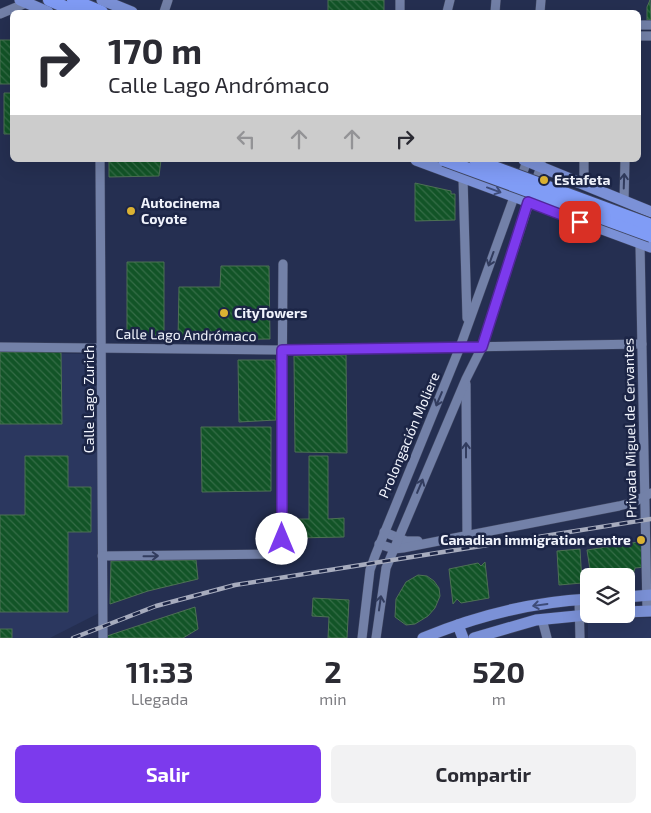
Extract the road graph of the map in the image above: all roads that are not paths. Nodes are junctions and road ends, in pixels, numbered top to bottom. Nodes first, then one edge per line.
1 (48, 0) edge
2 (73, 0) edge
3 (102, 0) edge
4 (23, 1) edge
5 (43, 10) edge
6 (72, 10) edge
7 (97, 10) edge
8 (127, 10) edge
9 (0, 14) edge
10 (100, 162) edge
11 (421, 162) edge
12 (449, 162) edge
13 (480, 162) edge
14 (525, 162) edge
15 (584, 162) edge
16 (625, 162) edge
17 (541, 163) edge
18 (463, 178) junction
19 (584, 184) junction
20 (514, 197) junction
21 (624, 201) junction
22 (528, 202) junction
23 (638, 207) junction
24 (651, 212) edge
25 (651, 225) edge
26 (651, 236) edge
27 (625, 239) junction
28 (646, 246) edge
29 (283, 264) dead end
30 (467, 324) junction
31 (642, 344) junction
32 (0, 347) edge
33 (102, 347) junction
34 (460, 347) junction
35 (482, 347) junction
36 (282, 350) junction
37 (466, 379) junction
38 (648, 495) edge
39 (384, 532) junction
40 (467, 534) junction
41 (398, 537) junction
42 (430, 542) junction
43 (379, 544) junction
44 (394, 549) junction
45 (102, 556) junction
46 (649, 595) edge
47 (635, 596) edge
48 (580, 599) edge
49 (649, 611) edge
50 (580, 612) edge
51 (635, 612) edge
52 (579, 615) junction
53 (542, 619) junction
54 (458, 625) junction
55 (103, 638) edge
56 (362, 638) edge
57 (376, 638) edge
58 (423, 638) edge
59 (463, 638) edge
60 (474, 638) edge
61 (547, 638) edge
62 (580, 638) edge

1 - 6 highway
2 - 7 highway
3 - 8 main road
4 - 5 main road
4 - 9 street
10 - 33 street, Calle Lago Zurich
11 - 18 main road
12 - 26 highway, bridge
13 - 25 highway, bridge
14 - 20 street, Prolongación Moliere
15 - 19 street
21 -> 16 street
17 - 19 main road
17 - 22 street
18 -> 20 main road
18 - 30 street
19 - 21 main road
20 - 22 main road
20 -> 30 street, Prolongación Moliere
21 - 23 main road
22 - 27 main road
22 - 35 street
23 - 24 main road
23 - 27 main road
27 - 28 main road
28 - 31 street, Privada Miguel de Cervantes
29 - 36 street
30 - 34 street, Prolongación Moliere
31 - 35 street, Calle Lago Andrómaco
31 - 38 street, Privada Miguel de Cervantes
32 - 33 street, Calle Lago Andrómaco
33 - 36 street, Calle Lago Andrómaco
33 - 45 street, Calle Lago Zurich
34 - 35 street, Calle Lago Andrómaco
34 - 36 street, Calle Lago Andrómaco
34 -> 39 street, Prolongación Moliere
35 - 37 street
45 -> 36 street
40 -> 37 street
41 -> 37 street
38 - 40 street
38 - 46 street, Privada Miguel de Cervantes
39 - 41 street
39 - 43 street, Prolongación Moliere
40 - 42 street
41 - 42 street
41 - 44 street
42 - 44 street
43 - 44 street
43 - 56 street, Prolongación Moliere
57 -> 44 street
45 - 55 street, Calle Lago Zurich
46 - 47 main road
46 - 49 street, Privada Miguel de Cervantes
48 -> 54 main road
49 - 51 main road
50 - 52 street
52 - 53 main road
52 - 62 street
53 - 60 main road
53 - 61 street
54 - 58 main road
54 - 59 main road

